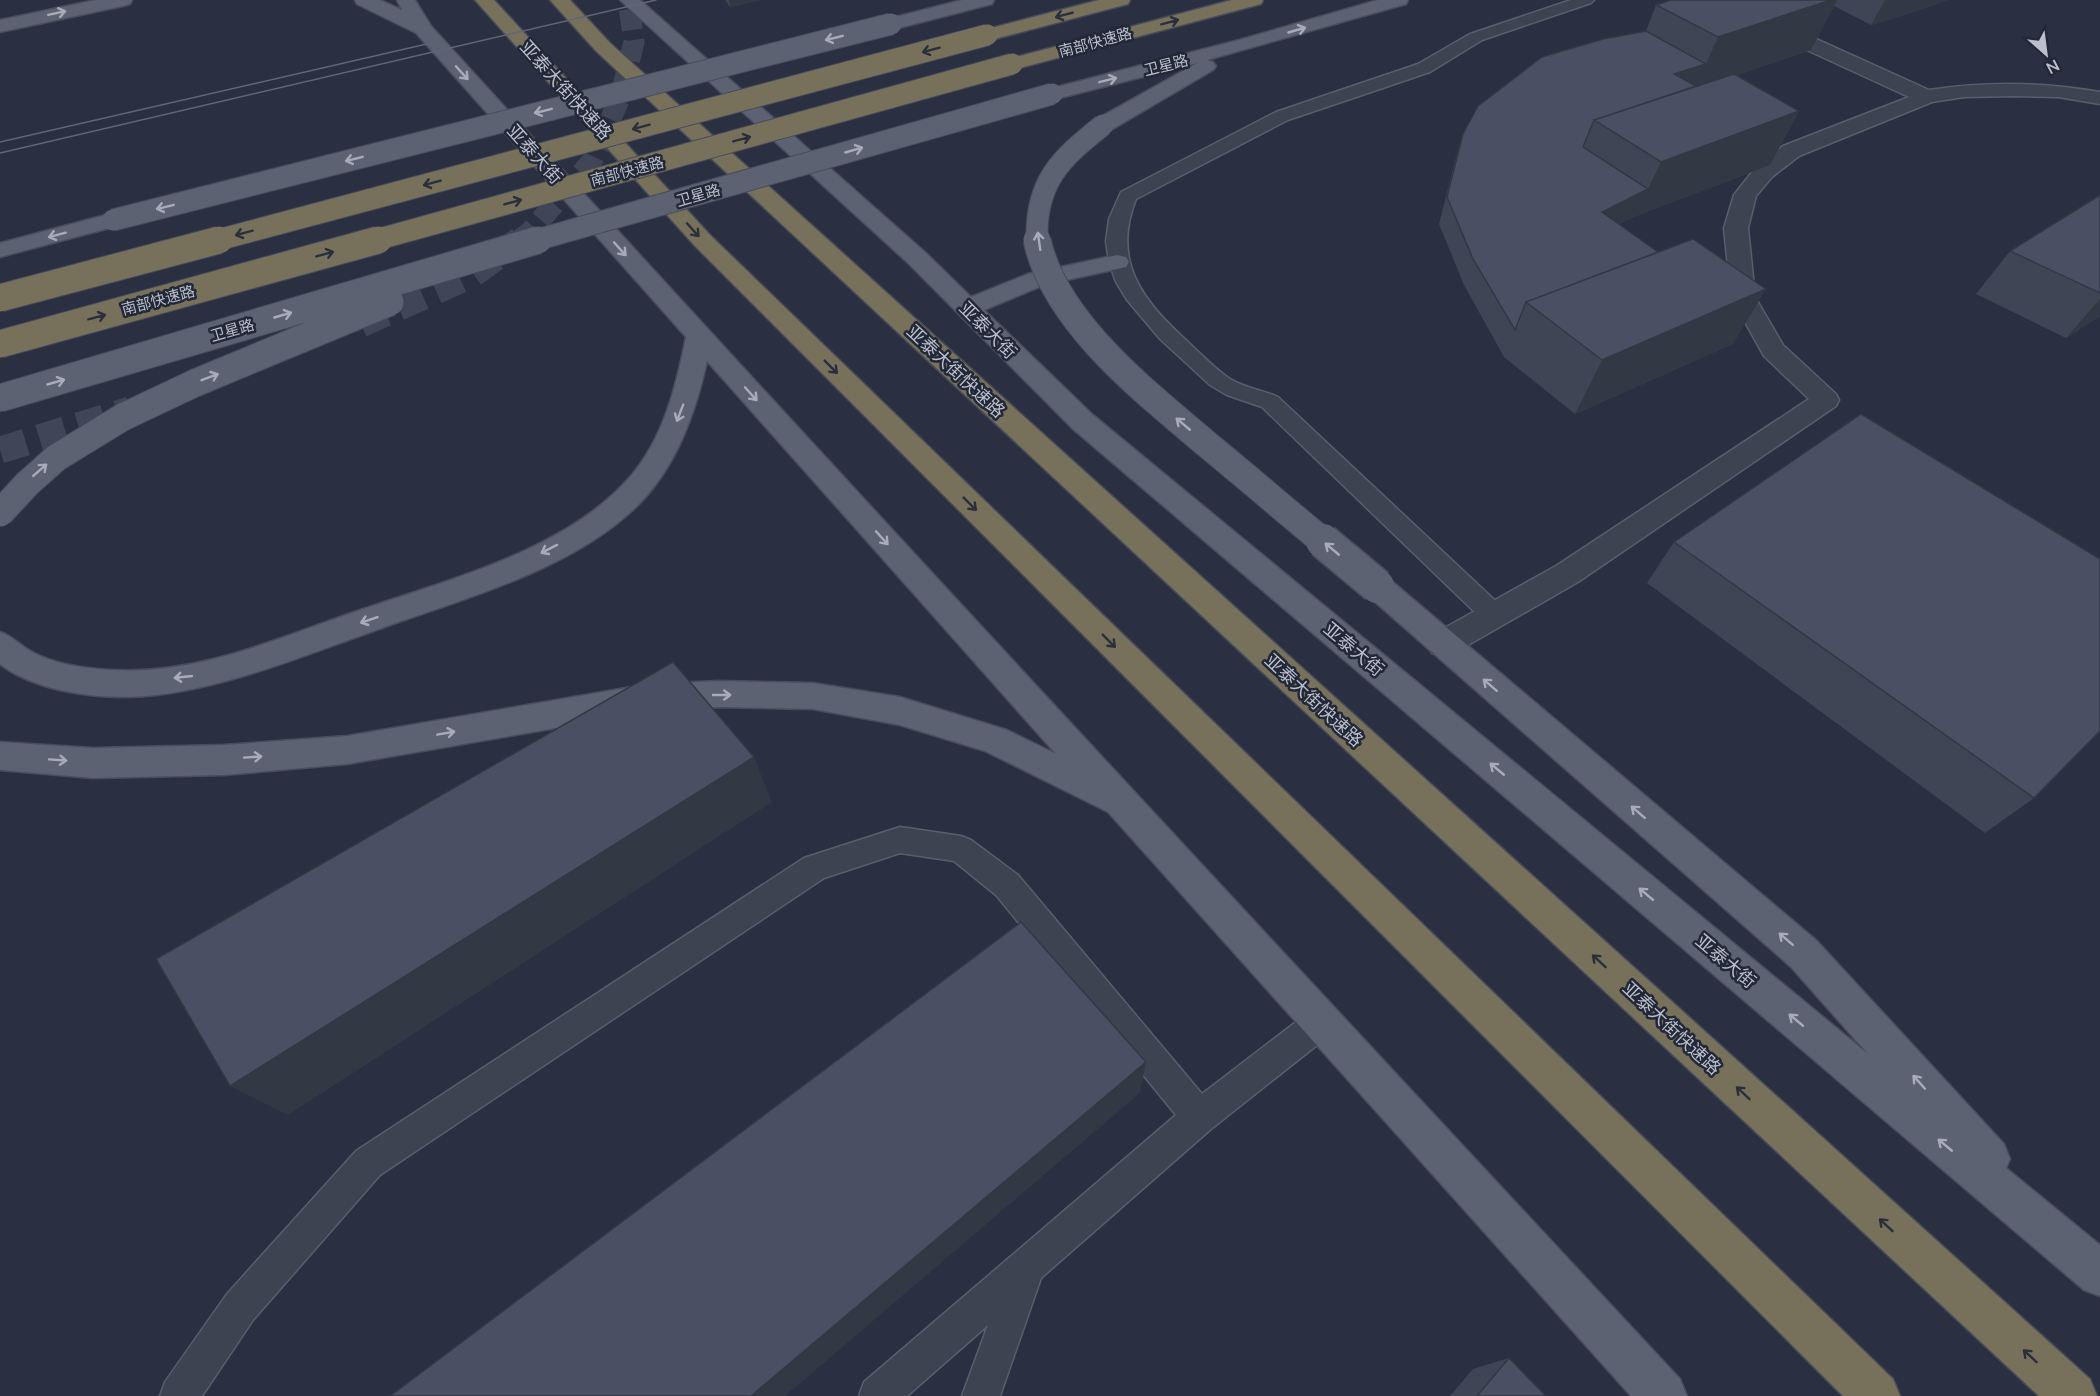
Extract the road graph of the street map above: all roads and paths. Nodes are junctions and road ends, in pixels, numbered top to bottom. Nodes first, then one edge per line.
1 (123, 0) edge
2 (364, 0) edge
3 (406, 0) edge
4 (484, 0) edge
5 (559, 0) edge
6 (629, 0) edge
7 (985, 0) edge
8 (1121, 0) edge
9 (1254, 0) edge
10 (1399, 0) edge
11 (1586, 0) edge
12 (1714, 0) edge
13 (651, 11) edge
14 (0, 26) edge
15 (423, 29) junction
16 (1246, 44) junction
17 (1927, 97) junction
18 (2100, 98) edge
19 (526, 243) junction
20 (0, 250) edge
21 (1117, 262) junction
22 (0, 298) edge
23 (967, 309) junction
24 (699, 337) junction
25 (0, 344) edge
26 (0, 398) edge
27 (0, 513) edge
28 (1494, 615) junction
29 (1443, 644) junction
30 (0, 645) edge
31 (0, 756) edge
32 (1125, 806) junction
33 (1320, 1023) junction
34 (1199, 1117) junction
35 (2085, 1262) edge
36 (1027, 1266) junction
37 (179, 1396) edge
38 (878, 1396) edge
39 (981, 1396) edge
40 (1663, 1396) edge
41 (1876, 1396) edge
42 (2073, 1396) edge

14 -> 1 main road
2 - 15 main road
3 - 15 main road, 亚泰大街
4 -> 41 highway, 亚泰大街快速路
42 -> 5 highway, 亚泰大街快速路
6 - 13 main road, 亚泰大街
7 -> 20 main road, bridge
8 -> 22 highway, 南部快速路, bridge
25 -> 9 highway, 南部快速路, bridge
16 -> 10 main road, 卫星路
11 - 21 lane
12 - 17 street
13 - 23 main road, 亚泰大街
15 -> 24 main road, 亚泰大街
19 -> 16 main road, 卫星路, bridge
29 -> 16 main road, bridge
17 - 18 street
17 - 28 street
26 -> 19 main road, 卫星路, bridge
27 -> 19 main road, bridge
21 - 23 main road
21 - 28 lane
35 -> 23 main road, 亚泰大街
24 -> 30 main road
24 -> 32 main road, 亚泰大街
28 - 29 street
35 -> 29 main road
31 -> 32 main road
32 - 33 main road, 亚泰大街
33 - 34 lane
33 - 40 main road, 亚泰大街
34 - 36 lane
34 - 37 lane
36 - 38 lane
36 - 39 lane

